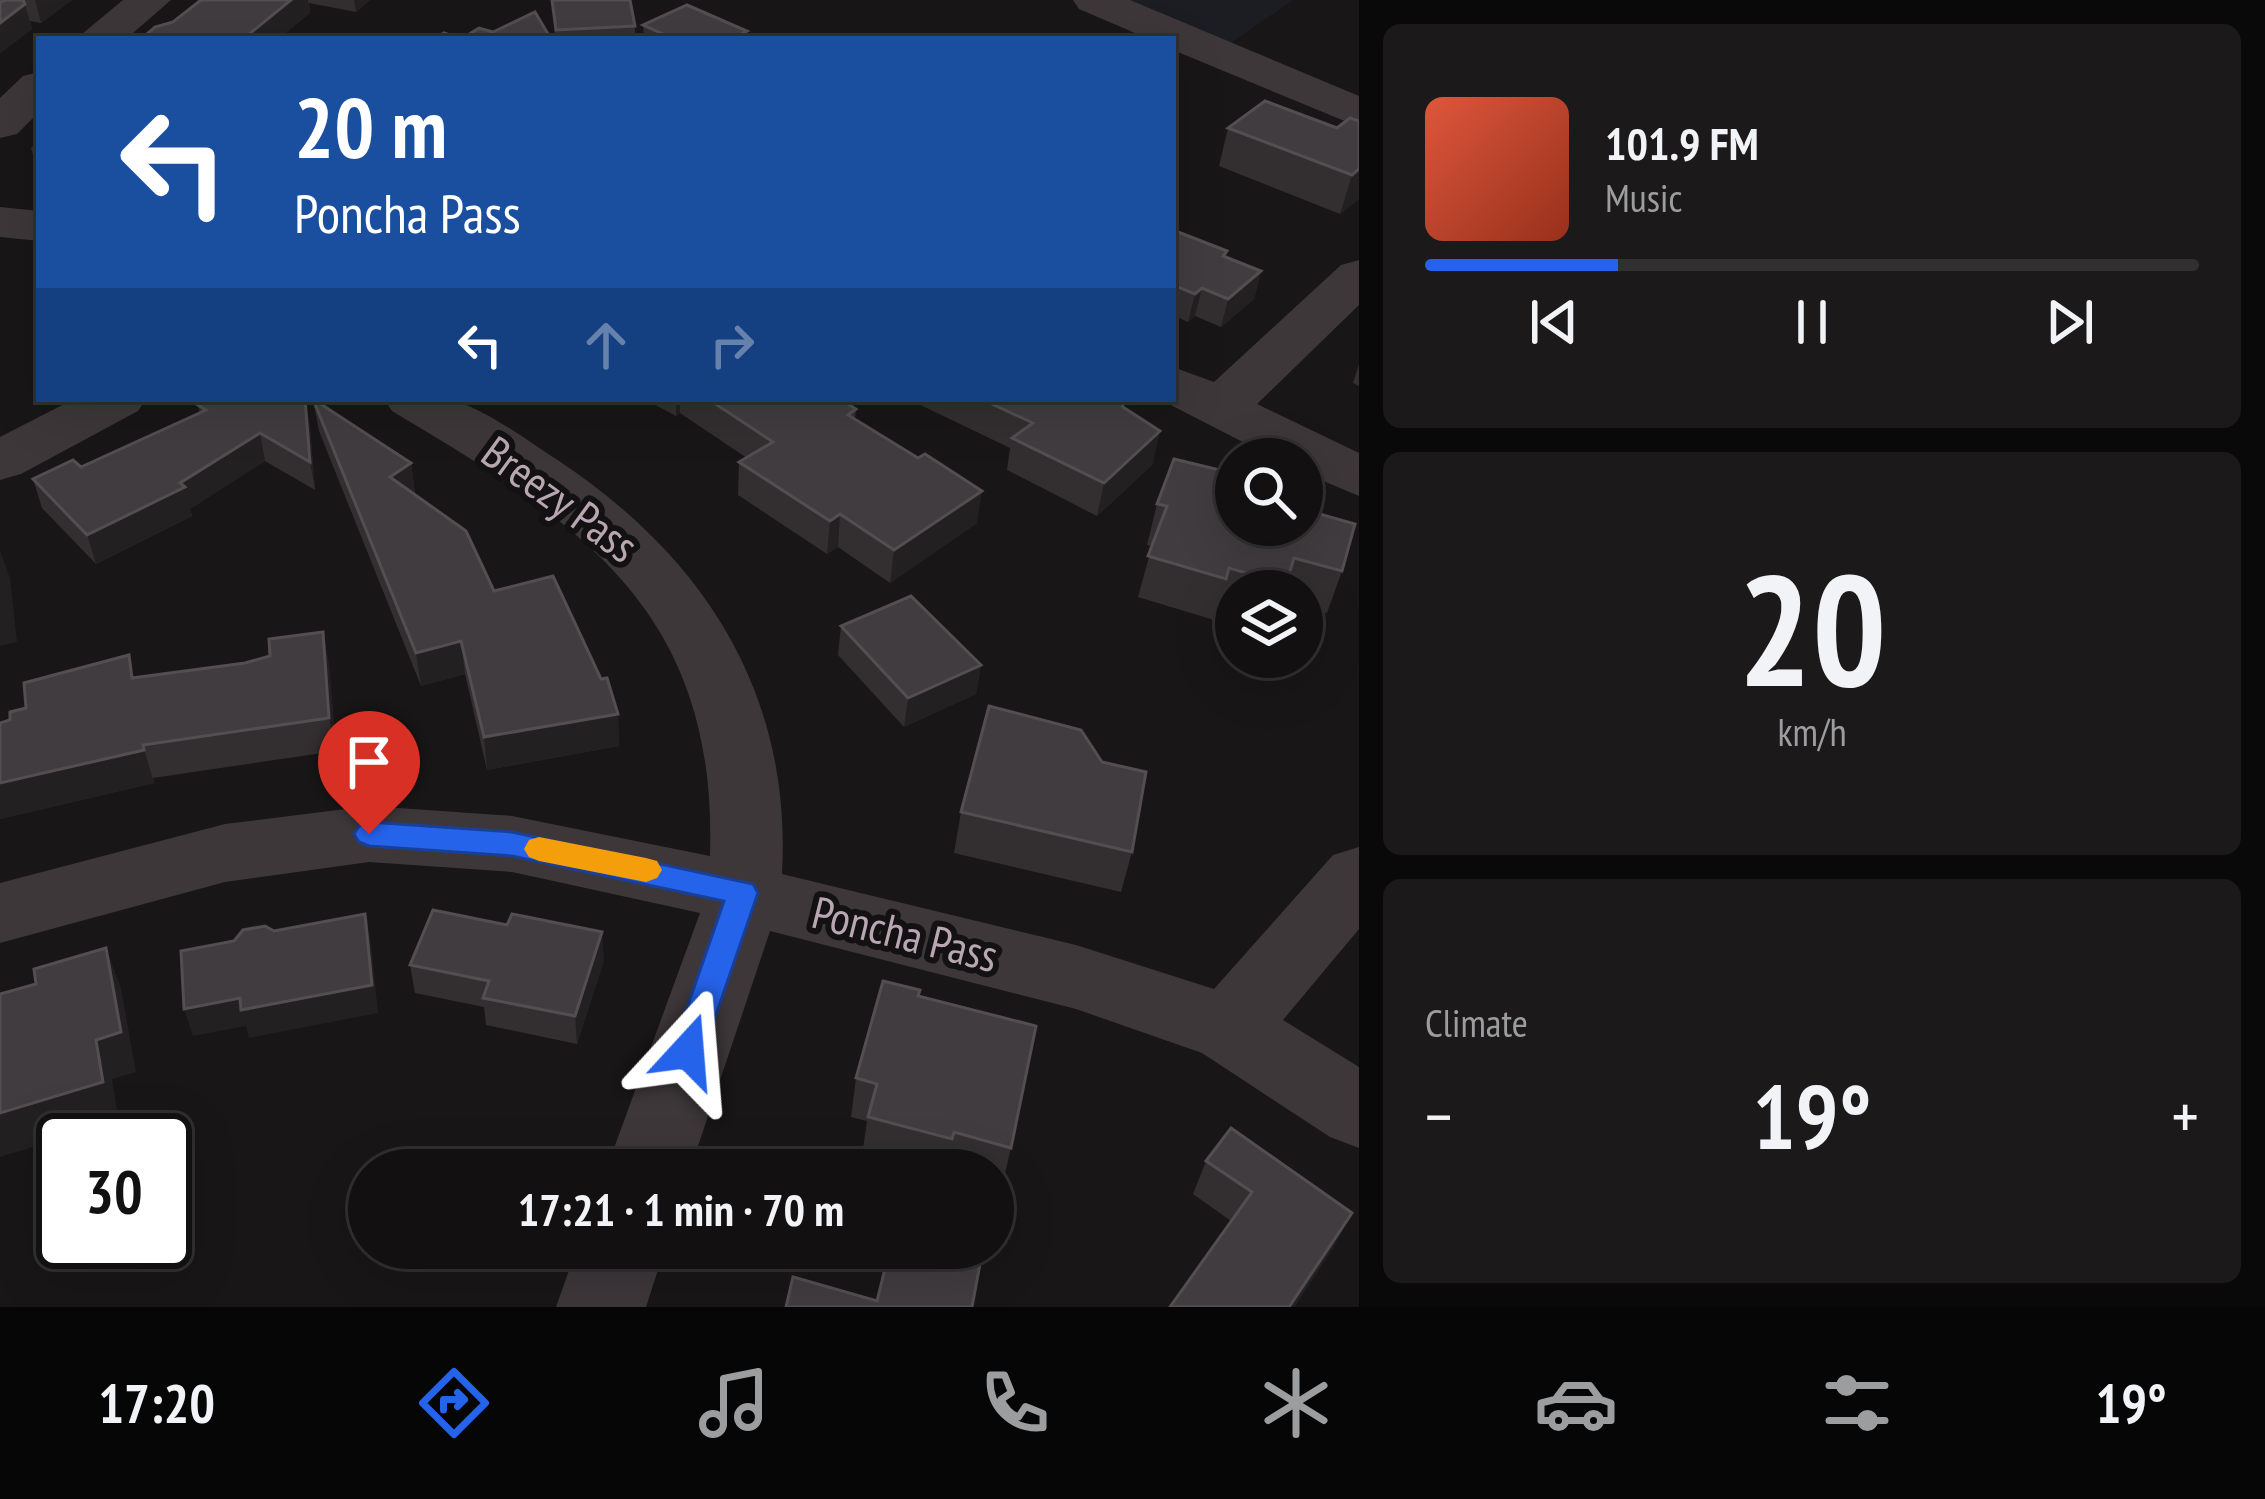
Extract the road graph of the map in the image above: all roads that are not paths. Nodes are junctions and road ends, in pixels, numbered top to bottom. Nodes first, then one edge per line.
1 (150, 0) edge
2 (1094, 0) edge
3 (102, 36) edge
4 (36, 89) edge
5 (1359, 113) edge
6 (0, 124) edge
7 (0, 222) edge
8 (36, 226) edge
9 (1359, 276) edge
10 (1197, 395) edge
11 (112, 402) edge
12 (417, 402) edge
13 (0, 460) edge
14 (1359, 477) edge
15 (1359, 876) edge
16 (742, 893) junction
17 (0, 913) edge
18 (1229, 1028) junction
19 (1359, 1111) edge
20 (655, 1149) edge
21 (614, 1269) edge
22 (601, 1307) edge

1 - 3 street
2 - 5 street
4 - 6 street
7 - 8 street
9 - 10 street
10 - 14 street
11 - 13 street
12 - 16 street, Breezy Pass
15 - 18 street
16 - 17 street, Poncha Pass
16 - 18 street, Poncha Pass
16 - 20 street, Breezy Pass
18 - 19 street, Poncha Pass
21 - 22 street

